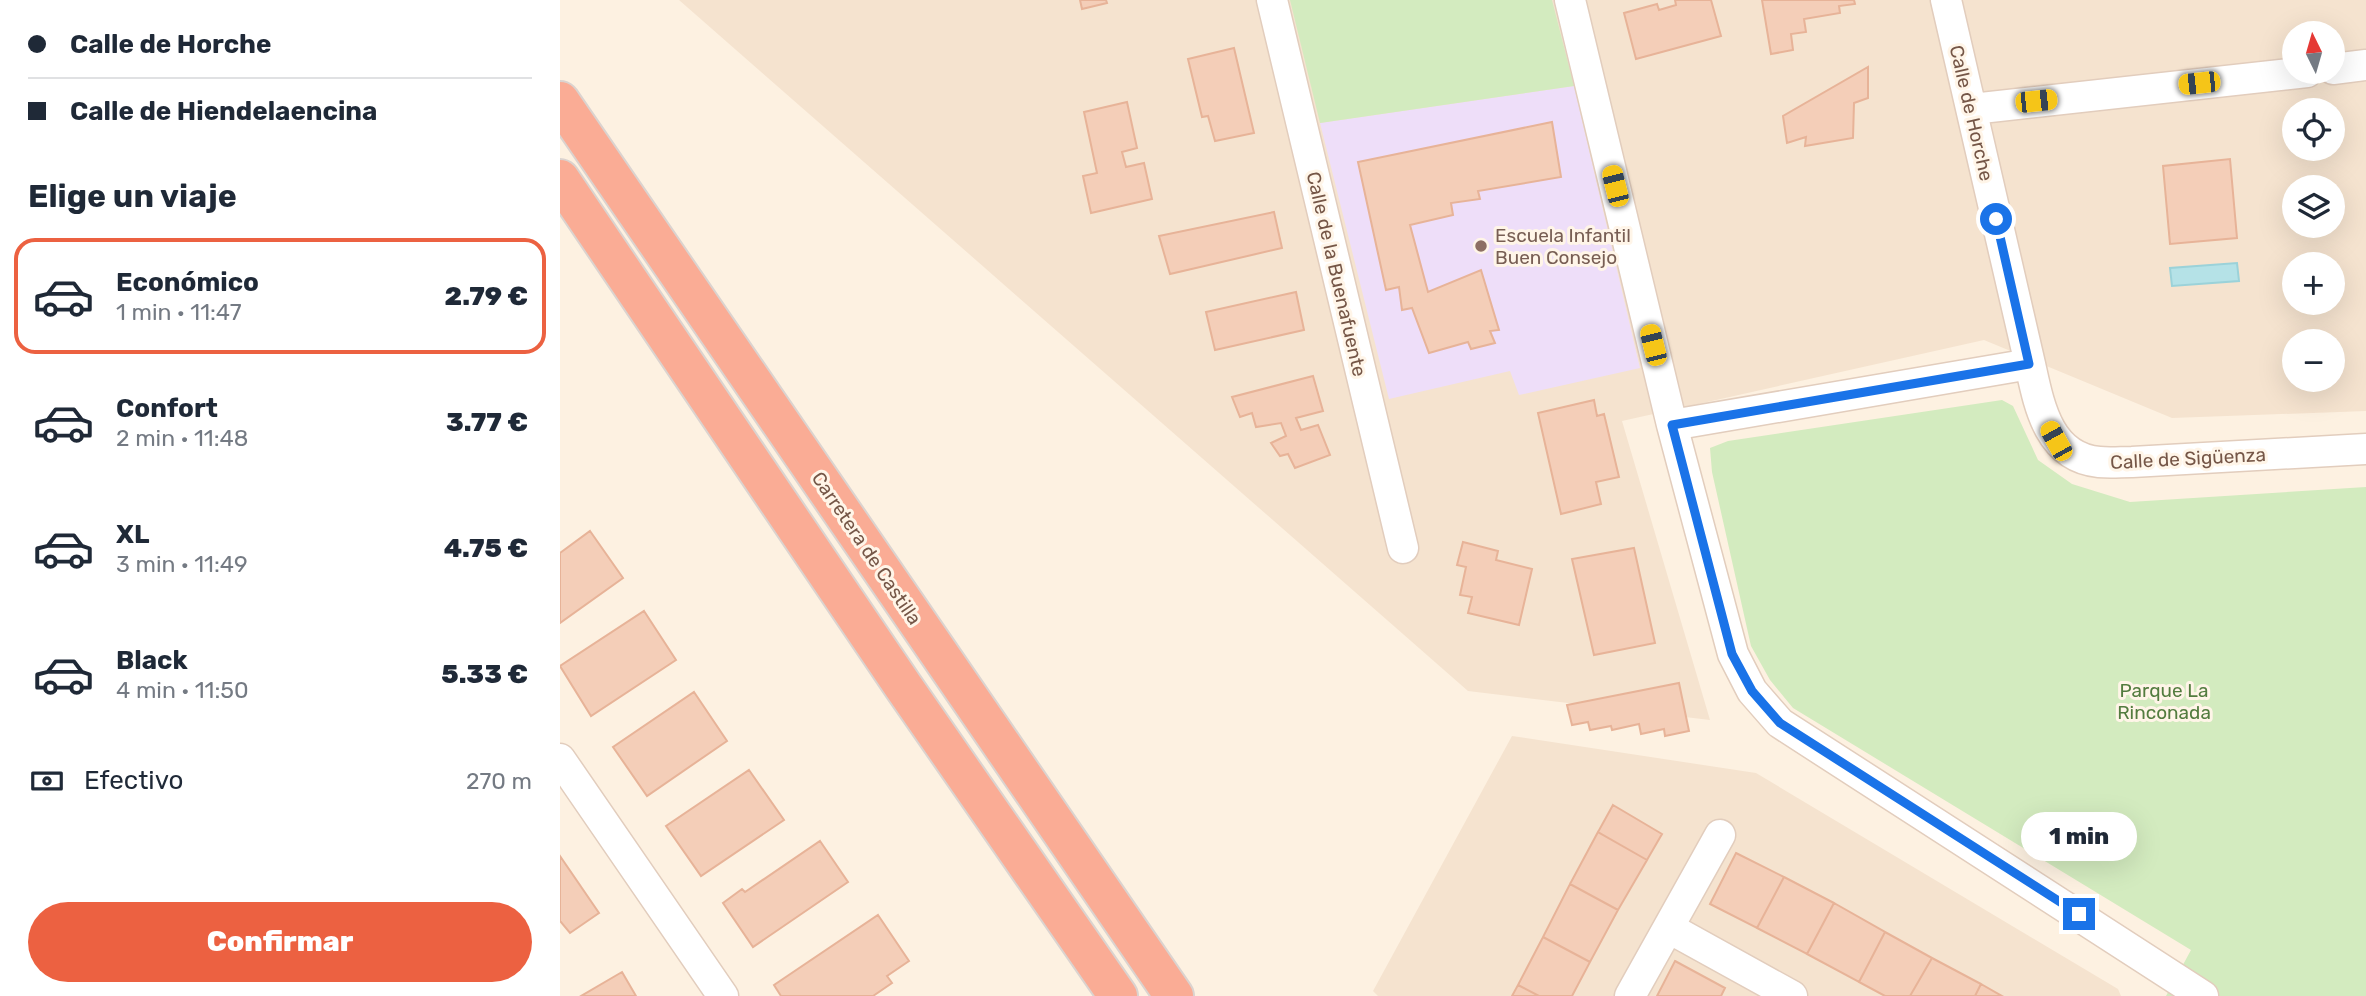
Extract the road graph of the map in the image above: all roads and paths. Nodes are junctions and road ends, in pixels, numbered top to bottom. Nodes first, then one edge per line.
1 (1272, 0) edge
2 (1570, 0) edge
3 (1946, 0) edge
4 (2366, 65) edge
5 (2345, 68) edge
6 (2282, 75) edge
7 (560, 100) edge
8 (1972, 108) junction
9 (560, 178) edge
10 (2029, 364) junction
11 (1672, 425) junction
12 (2366, 449) edge
13 (1403, 548) dead end
14 (903, 686) junction
15 (560, 759) edge
16 (1720, 835) dead end
17 (1669, 928) junction
18 (723, 996) edge
19 (1091, 996) edge
20 (1118, 996) edge
21 (1174, 996) edge
22 (1630, 996) edge
23 (1792, 996) edge
24 (2203, 996) edge

1 - 13 street, Calle de la Buenafuente
2 - 11 street
3 - 8 street, Calle de Horche
4 - 5 street
6 - 8 street
7 - 21 highway, Carretera de Castilla
8 - 10 street, Calle de Horche
9 - 14 highway
10 - 11 street
10 - 12 street, Calle de Sigüenza
11 - 24 street
14 - 19 highway
14 - 20 highway
15 - 18 street
16 - 17 street
17 - 22 street
17 - 23 street

